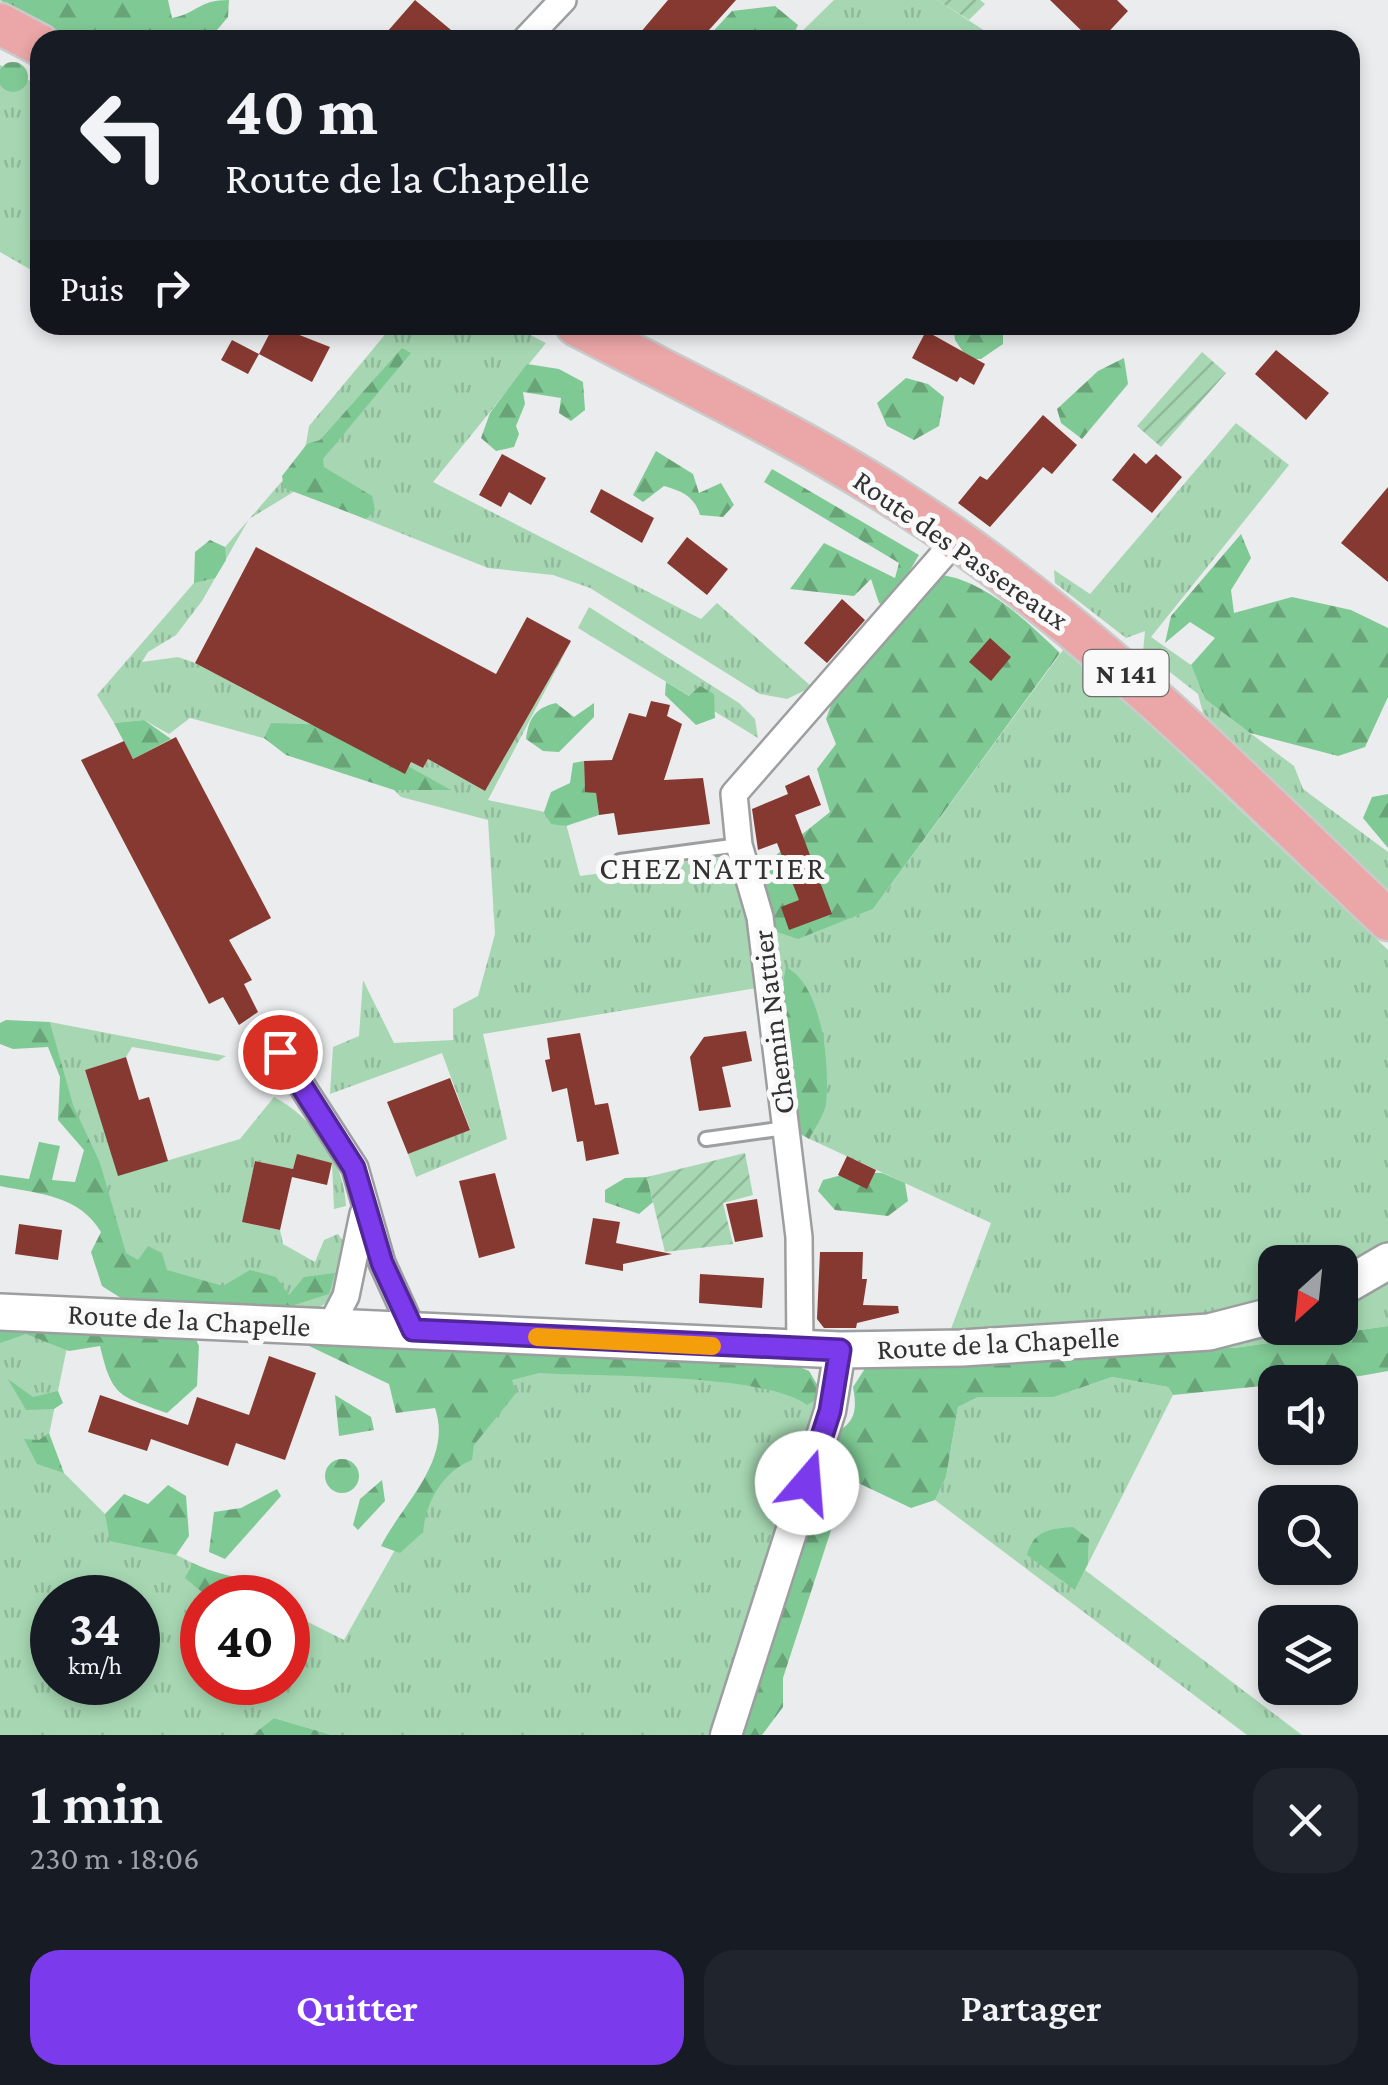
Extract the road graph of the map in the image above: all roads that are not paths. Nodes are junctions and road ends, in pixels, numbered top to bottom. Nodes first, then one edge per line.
1 (563, 0) edge
2 (0, 24) edge
3 (534, 30) edge
4 (30, 40) edge
5 (595, 335) edge
6 (956, 540) junction
7 (739, 845) junction
8 (620, 861) dead end
9 (1388, 920) edge
10 (280, 1052) dead end
11 (786, 1128) junction
12 (706, 1140) dead end
13 (364, 1209) junction
14 (1388, 1261) edge
15 (1358, 1278) edge
16 (0, 1312) edge
17 (1258, 1319) edge
18 (330, 1327) junction
19 (413, 1330) junction
20 (800, 1349) junction
21 (840, 1350) junction
22 (726, 1735) edge

1 - 3 street
2 - 4 main road
5 - 6 main road, Route des Passereaux / N 141
6 - 7 street, Chemin Nattier
6 - 9 main road, Route des Passereaux / N 141
7 - 8 lane
7 - 11 street, Chemin Nattier
10 - 13 street
11 - 12 lane
11 - 20 street, Chemin Nattier
13 - 18 street
13 - 19 street
14 - 15 main road
16 - 18 main road, Route de la Chapelle
17 - 21 main road, Route de la Chapelle
18 - 19 main road, Route de la Chapelle
19 - 20 main road, Route de la Chapelle
20 - 21 main road, Route de la Chapelle
21 - 22 street

